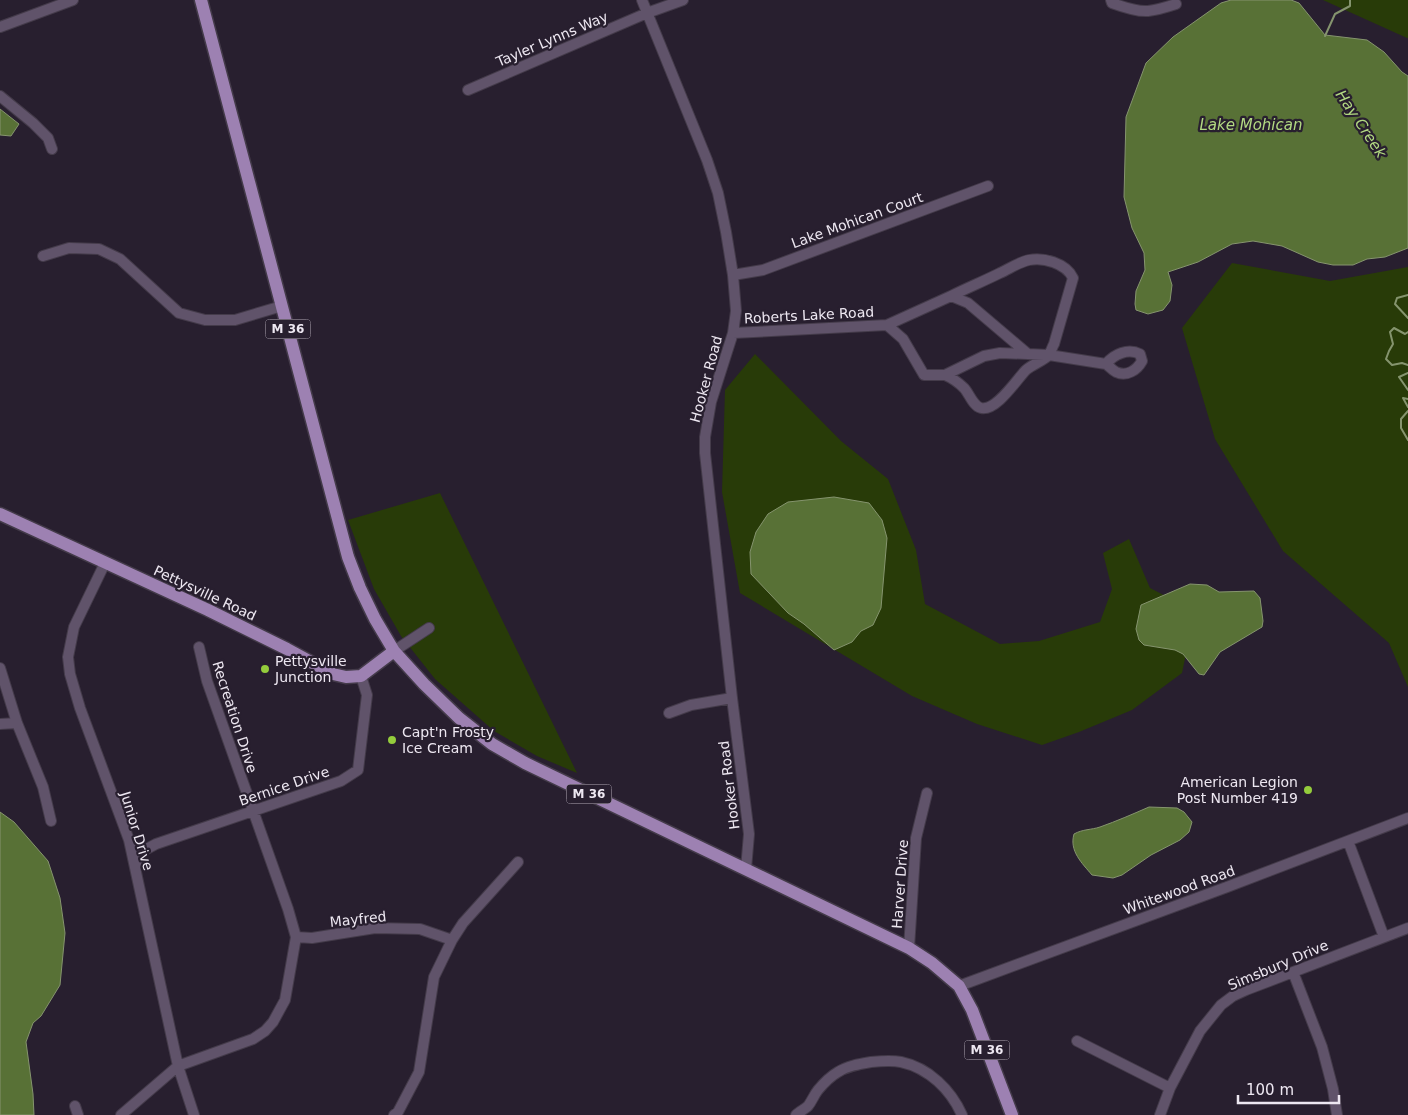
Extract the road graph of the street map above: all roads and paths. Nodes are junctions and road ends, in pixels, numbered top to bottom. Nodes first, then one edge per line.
1 (73, 0) edge
2 (201, 0) edge
3 (642, 0) edge
4 (683, 0) edge
5 (1111, 0) edge
6 (1176, 4) dead end
7 (647, 13) junction
8 (0, 27) edge
9 (468, 90) dead end
10 (0, 96) edge
11 (52, 148) dead end
12 (988, 186) dead end
13 (43, 256) dead end
14 (733, 275) junction
15 (951, 296) junction
16 (282, 306) junction
17 (887, 325) junction
18 (733, 333) junction
19 (1028, 354) junction
20 (1048, 355) junction
21 (1106, 364) dead end
22 (945, 375) junction
23 (0, 514) edge
24 (104, 563) junction
25 (429, 628) dead end
26 (199, 647) dead end
27 (394, 651) junction
28 (0, 668) edge
29 (361, 676) junction
30 (732, 698) junction
31 (669, 713) dead end
32 (17, 723) junction
33 (0, 724) edge
34 (927, 793) dead end
35 (253, 812) junction
36 (1408, 818) edge
37 (51, 821) dead end
38 (1348, 841) junction
39 (518, 862) dead end
40 (135, 866) junction
41 (746, 869) junction
42 (1408, 928) edge
43 (296, 937) junction
44 (1384, 937) junction
45 (452, 940) junction
46 (910, 948) junction
47 (1293, 972) junction
48 (959, 986) junction
49 (1077, 1041) dead end
50 (178, 1066) junction
51 (1170, 1088) junction
52 (121, 1115) edge
53 (194, 1115) edge
54 (394, 1115) edge
55 (796, 1115) edge
56 (962, 1115) edge
57 (1012, 1115) edge
58 (1160, 1115) edge
59 (1337, 1115) edge

1 - 8 street
2 - 16 main road, M 36
3 - 7 street, Hooker Road
4 - 7 street, Tayler Lynns Way
5 - 6 street
7 - 9 street, Tayler Lynns Way
7 - 14 street, Hooker Road
10 - 11 street
12 - 14 street, Lake Mohican Court
13 - 16 street
14 - 18 street, Hooker Road
15 - 17 street, Roberts Lake Road
15 - 19 street
15 - 20 street, Roberts Lake Road
16 - 27 main road, M 36
17 - 18 street, Roberts Lake Road
17 - 22 street, Roberts Lake Road
18 - 30 street, Hooker Road
19 - 20 street
19 - 22 street
20 - 21 street
20 - 22 street, Roberts Lake Road
23 - 24 main road, Pettysville Road
24 - 29 main road, Pettysville Road
24 - 40 street, Junior Drive
25 - 27 street
26 - 35 street, Recreation Drive
27 - 29 main road
27 - 41 main road, M 36
28 - 32 street
29 - 35 street, Bernice Drive
30 - 31 street
30 - 41 street, Hooker Road
32 - 33 street
32 - 37 street
34 - 46 street, Harver Drive
35 - 40 street, Bernice Drive
35 - 43 street, Recreation Drive
36 - 38 street, Whitewood Road
38 - 44 street
38 - 48 street, Whitewood Road
39 - 45 street
40 - 50 street, Junior Drive
41 - 46 main road, M 36
42 - 44 street, Simsbury Drive
43 - 45 street, Mayfred
43 - 50 street
44 - 47 street, Simsbury Drive
45 - 54 street
46 - 48 main road, M 36
47 - 51 street, Simsbury Drive
47 - 59 street
48 - 57 main road, M 36
49 - 51 street
50 - 52 street
50 - 53 street, Junior Drive
51 - 58 street, Simsbury Drive
55 - 56 street

